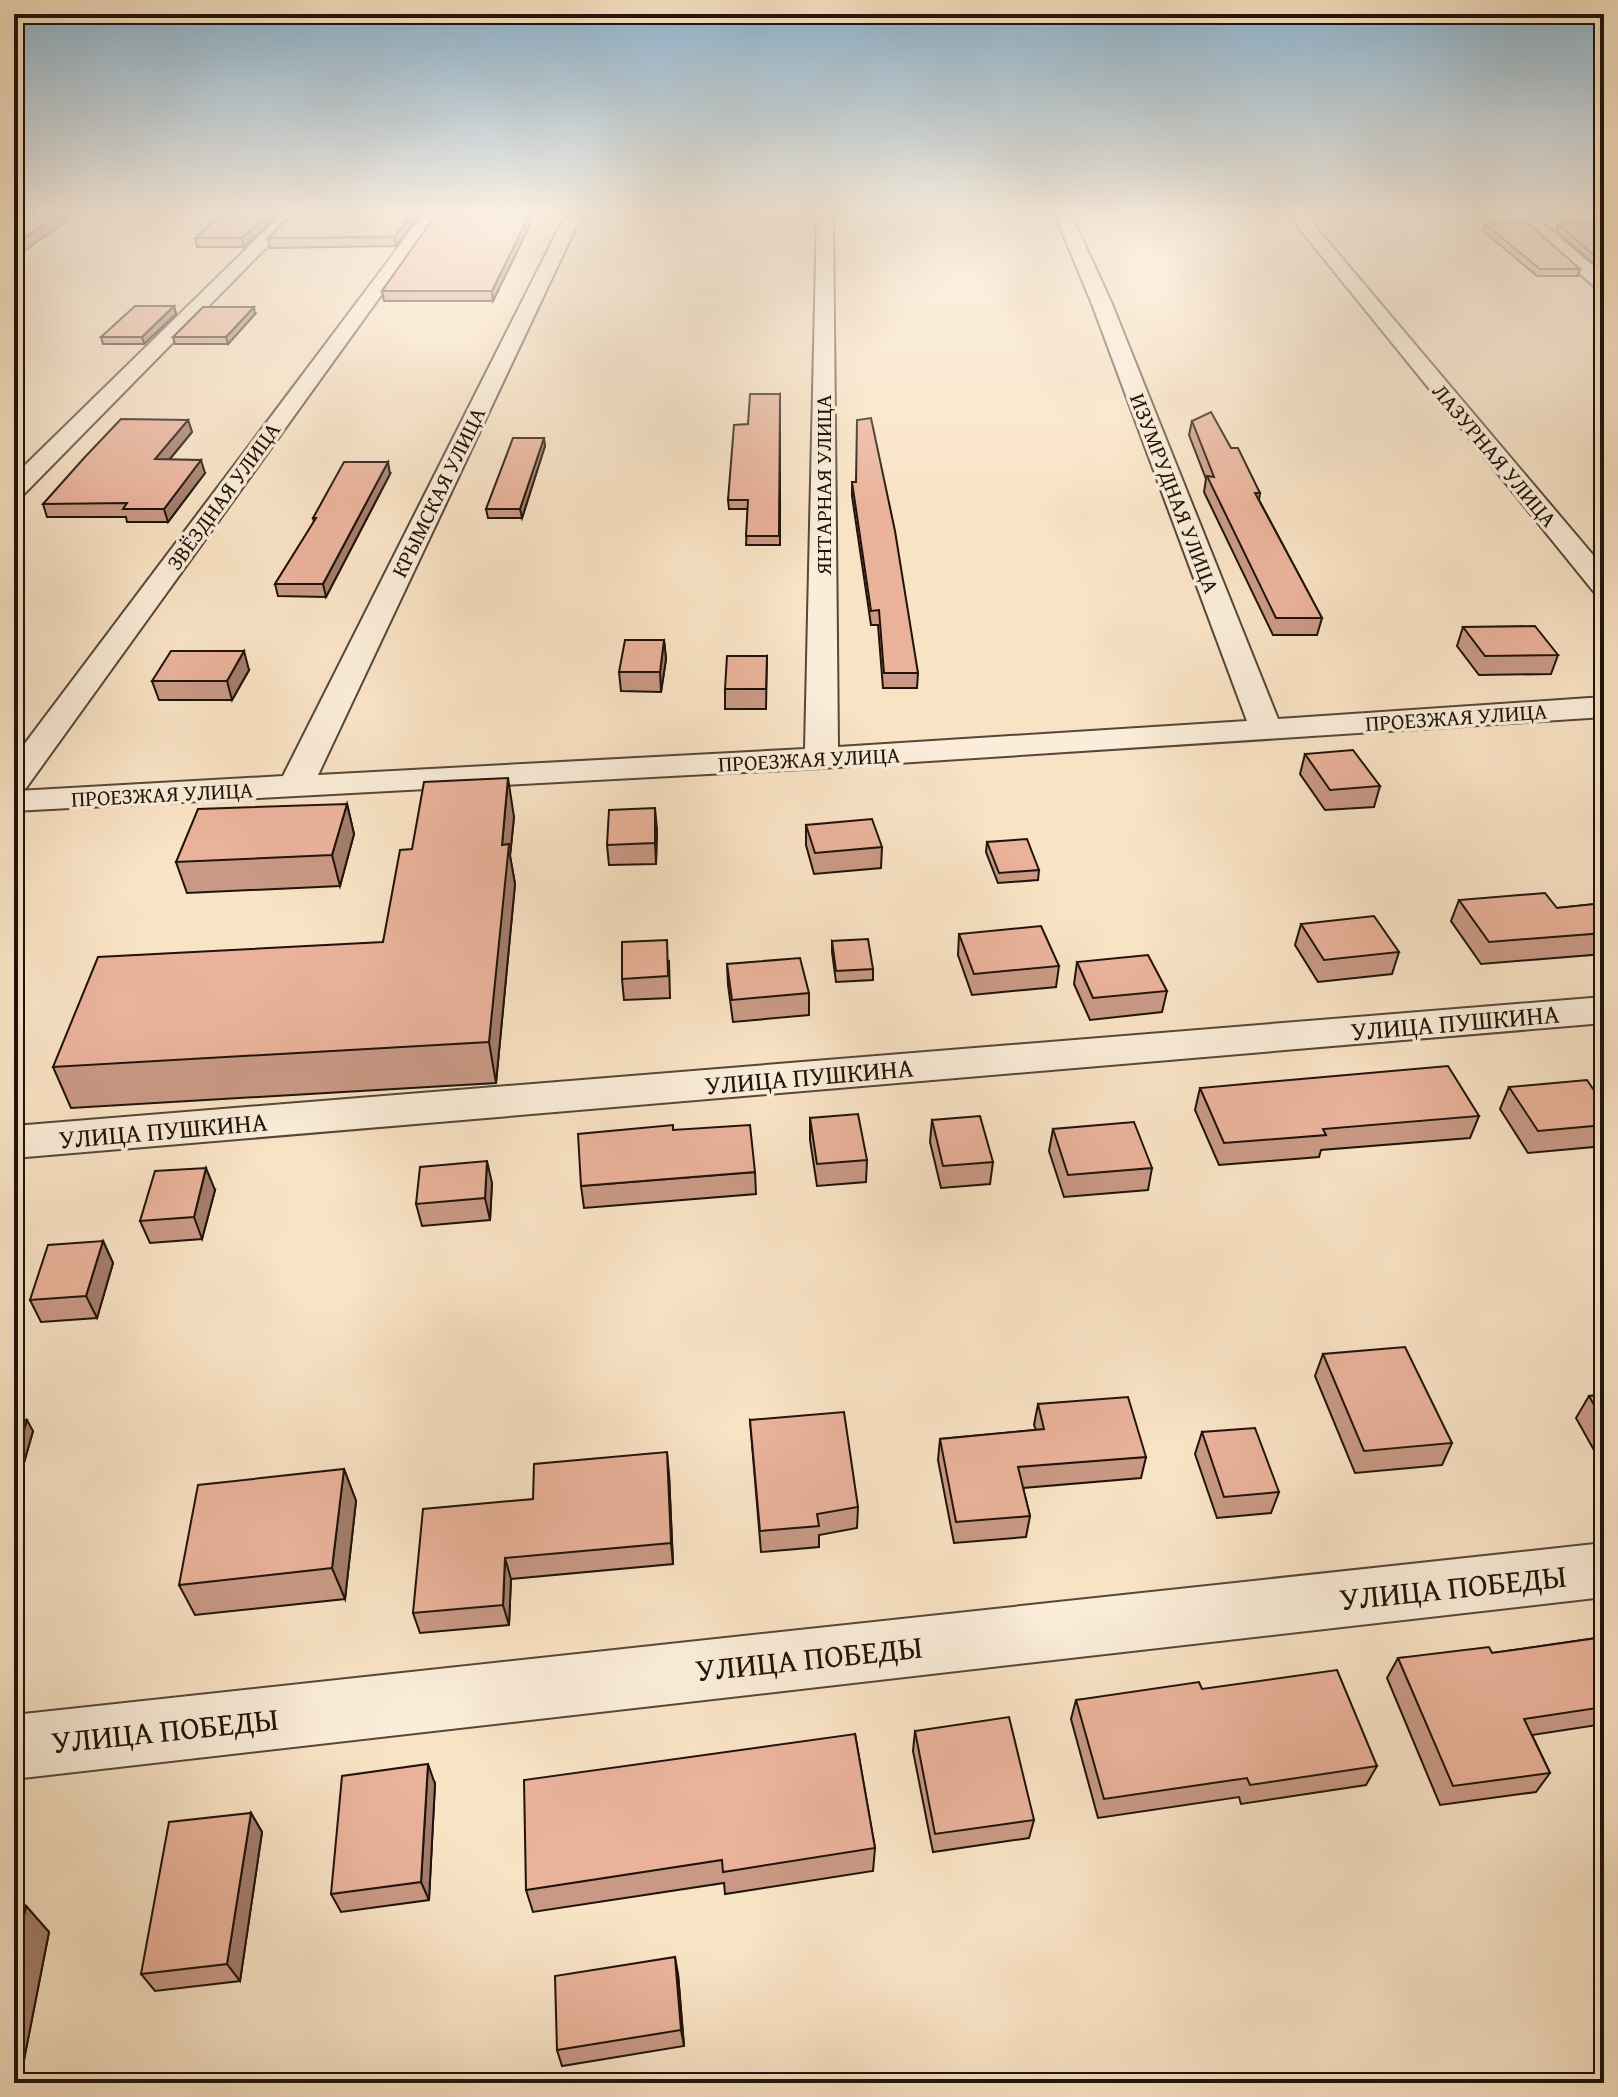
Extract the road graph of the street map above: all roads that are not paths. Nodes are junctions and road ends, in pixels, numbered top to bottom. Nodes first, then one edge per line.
1 (195, 310) edge
2 (361, 310) edge
3 (527, 310) edge
4 (824, 310) edge
5 (1104, 310) edge
6 (1375, 310) edge
7 (14, 490) edge
8 (1604, 586) edge
9 (1604, 707) edge
10 (1267, 731) junction
11 (821, 758) junction
12 (14, 781) edge
13 (295, 787) junction
14 (14, 801) edge
15 (1604, 1010) edge
16 (14, 1142) edge
17 (1604, 1570) edge
18 (14, 1747) edge

1 - 7 street
2 - 12 street, ЗВЁЗДНАЯ УЛИЦА
3 - 13 street, КРЫМСКАЯ УЛИЦА
4 - 11 street, ЯНТАРНАЯ УЛИЦА
5 - 10 street, ИЗУМРУДНАЯ УЛИЦА
6 - 8 street, ЛАЗУРНАЯ УЛИЦА
9 - 10 street, ПРОЕЗЖАЯ УЛИЦА
10 - 11 street, ПРОЕЗЖАЯ УЛИЦА
11 - 13 street, ПРОЕЗЖАЯ УЛИЦА
13 - 14 street, ПРОЕЗЖАЯ УЛИЦА
15 - 16 street, УЛИЦА ПУШКИНА
17 - 18 street, УЛИЦА ПОБЕДЫ

